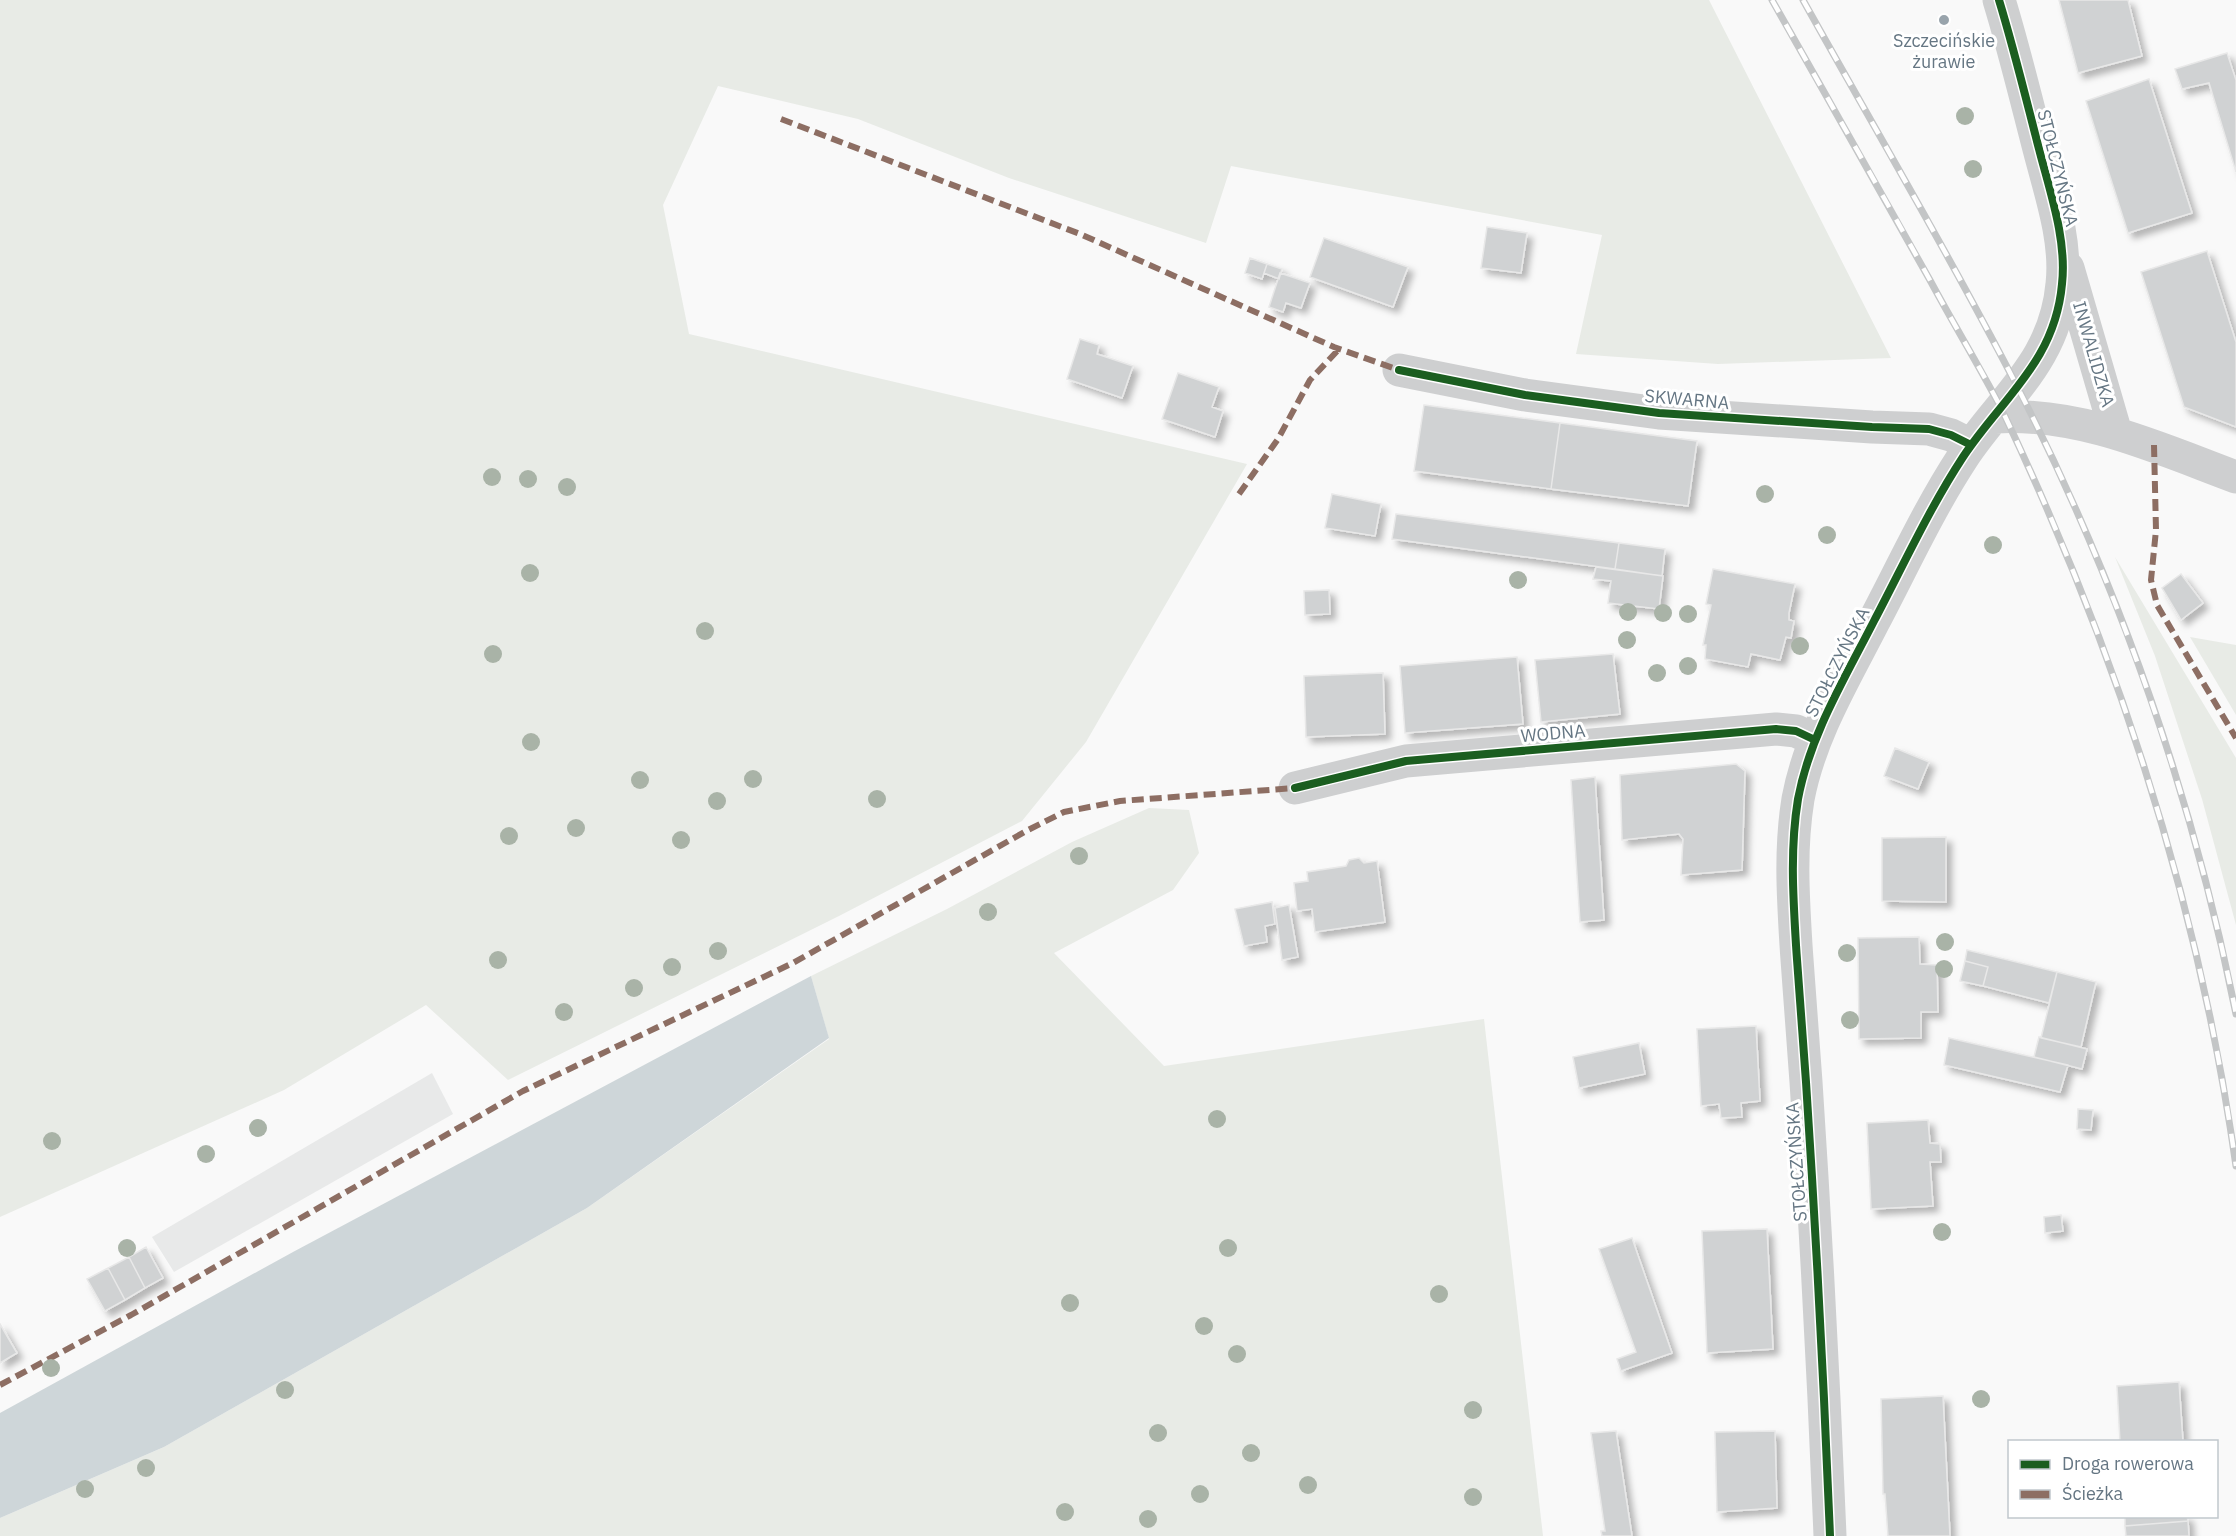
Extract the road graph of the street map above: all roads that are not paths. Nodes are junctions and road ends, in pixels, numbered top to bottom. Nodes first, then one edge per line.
1 (2000, 0) edge
2 (2060, 241) junction
3 (1399, 370) dead end
4 (1995, 417) junction
5 (2116, 433) junction
6 (1971, 445) junction
7 (2236, 477) edge
8 (1815, 740) junction
9 (1295, 788) dead end
10 (1830, 1536) edge

1 - 2 street, STOŁCZYŃSKA
2 - 4 street, STOŁCZYŃSKA
2 - 5 street, INWALIDZKA
3 - 6 street, SKWARNA
4 - 5 street, INWALIDZKA
4 - 6 street, STOŁCZYŃSKA
5 - 7 street, INWALIDZKA
6 - 8 street, STOŁCZYŃSKA
8 - 9 street, WODNA
8 - 10 street, STOŁCZYŃSKA

